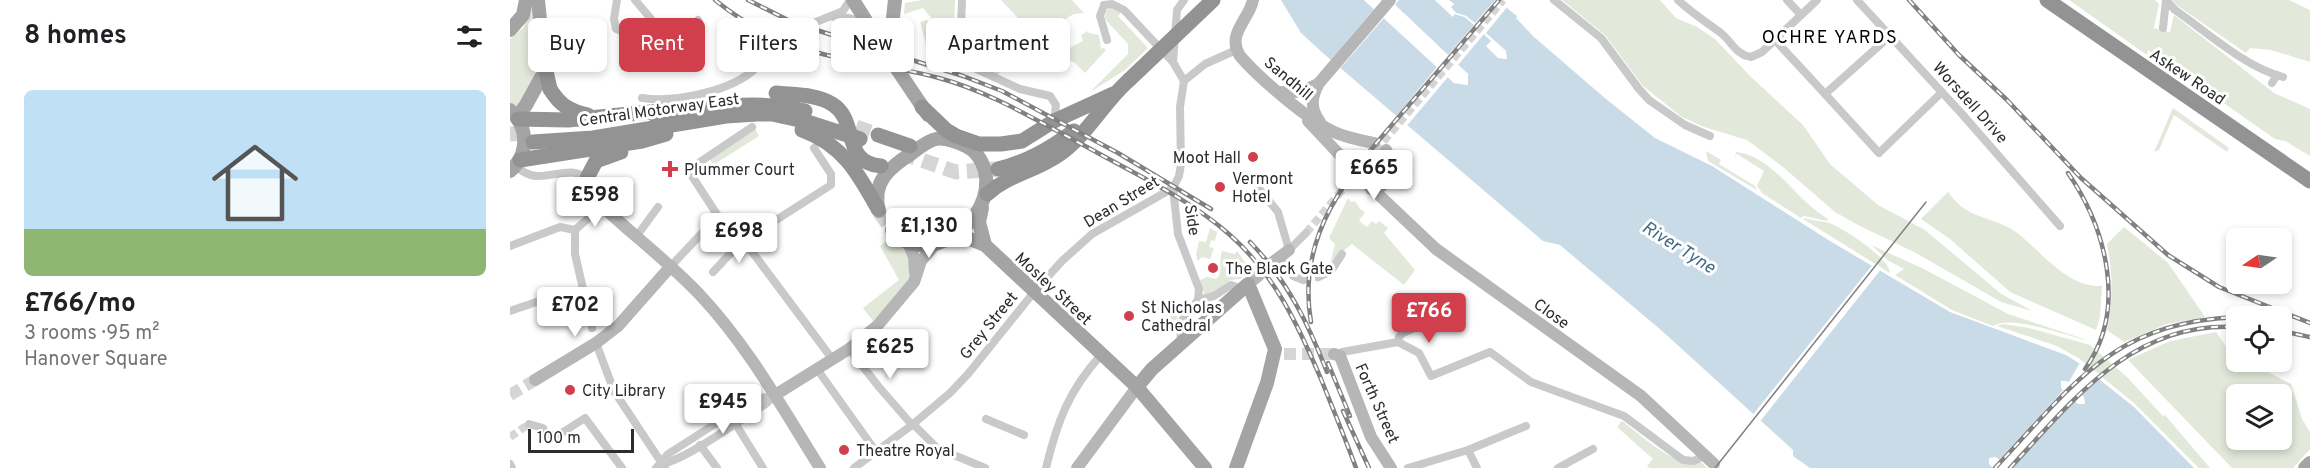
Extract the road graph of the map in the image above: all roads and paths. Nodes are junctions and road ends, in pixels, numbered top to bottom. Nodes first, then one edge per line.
1 (526, 0) edge
2 (538, 0) edge
3 (617, 0) edge
4 (635, 0) edge
5 (852, 0) edge
6 (895, 0) edge
7 (962, 0) edge
8 (1213, 0) edge
9 (1390, 0) edge
10 (1554, 0) edge
11 (1678, 0) edge
12 (1787, 0) edge
13 (1817, 0) edge
14 (1857, 0) edge
15 (2047, 0) edge
16 (2055, 0) edge
17 (2166, 0) edge
18 (1181, 1) edge
19 (1102, 3) edge
20 (1252, 3) edge
21 (1801, 15) junction
22 (650, 18) edge
23 (826, 18) junction
24 (831, 18) edge
25 (865, 18) edge
26 (893, 18) edge
27 (819, 21) edge
28 (2163, 28) dead end
29 (510, 30) edge
30 (619, 30) edge
31 (1890, 36) junction
32 (1107, 40) dead end
33 (1775, 40) junction
34 (1236, 50) junction
35 (1173, 62) junction
36 (750, 72) tunnel mouth
37 (899, 72) edge
38 (544, 75) junction
39 (2278, 78) dead end
40 (1184, 81) junction
41 (1320, 84) junction
42 (1280, 92) junction
43 (1942, 92) junction
44 (1113, 94) junction
45 (1826, 94) junction
46 (642, 98) dead end
47 (1291, 102) junction
48 (922, 107) junction
49 (722, 111) junction
50 (515, 115) edge
51 (594, 117) junction
52 (688, 117) junction
53 (1054, 122) junction
54 (933, 123) junction
55 (752, 127) dead end
56 (1325, 127) junction
57 (858, 133) tunnel mouth
58 (1710, 136) dead end
59 (533, 138) tunnel mouth
60 (944, 139) junction
61 (879, 140) tunnel mouth
62 (642, 141) junction
63 (1357, 141) junction
64 (928, 142) junction
65 (1374, 143) dead end
66 (814, 148) dead end
67 (905, 149) tunnel mouth
68 (1386, 150) dead end
69 (995, 164) tunnel mouth
70 (515, 166) edge
71 (886, 166) junction
72 (2310, 176) edge
73 (1362, 179) dead end
74 (1391, 179) junction
75 (588, 180) joint
76 (2310, 181) edge
77 (1173, 188) junction
78 (1371, 189) junction
79 (1260, 190) dead end
80 (599, 201) joint
81 (984, 201) junction
82 (658, 207) dead end
83 (879, 210) joint
84 (1398, 213) junction
85 (718, 216) junction
86 (2061, 226) dead end
87 (575, 230) junction
88 (892, 230) tunnel mouth
89 (1306, 233) tunnel mouth
90 (636, 237) junction
91 (955, 237) junction
92 (745, 238) junction
93 (908, 243) junction
94 (936, 243) junction
95 (985, 245) junction
96 (510, 246) edge
97 (1342, 254) dead end
98 (1281, 256) junction
99 (671, 266) junction
100 (713, 272) dead end
101 (1319, 277) tunnel mouth
102 (1303, 280) dead end
103 (914, 282) junction
104 (1249, 283) junction
105 (582, 290) junction
106 (1034, 292) junction
107 (1198, 297) junction
108 (510, 311) edge
109 (1425, 323) dead end
110 (592, 328) dead end
111 (1398, 342) junction
112 (596, 343) junction
113 (1181, 343) junction
114 (849, 349) junction
115 (1101, 355) junction
116 (1337, 355) joint
117 (833, 360) junction
118 (817, 369) junction
119 (536, 380) tunnel mouth
120 (1137, 387) junction
121 (775, 395) junction
122 (986, 418) dead end
123 (735, 423) junction
124 (530, 424) dead end
125 (913, 425) junction
126 (1526, 426) dead end
127 (1024, 435) dead end
128 (700, 445) junction
129 (1593, 449) dead end
130 (1468, 450) junction
131 (877, 453) junction
132 (1710, 459) joint
133 (2310, 463) edge
134 (510, 464) edge
135 (661, 466) edge
136 (512, 468) edge
137 (622, 468) edge
138 (717, 468) edge
139 (763, 468) edge
140 (820, 468) edge
141 (854, 468) edge
142 (984, 468) edge
143 (1046, 468) edge
144 (1077, 468) edge
145 (1205, 468) edge
146 (1236, 468) edge
147 (1391, 468) edge
148 (1408, 468) edge
149 (1477, 468) edge
150 (1558, 468) edge
151 (2305, 468) edge

1 - 29 main road
2 - 38 main road
3 - 30 street
4 - 22 street
5 - 23 street
5 - 25 main road
6 - 26 main road
7 - 53 street
8 - 44 highway, bridge
9 - 41 street
10 - 58 street
11 - 33 street
12 - 21 street
13 - 21 street
14 - 31 street, Worsdell Drive
15 - 76 highway, Askew Road
16 - 72 highway, Askew Road
17 - 28 street
17 - 39 street
18 - 35 street
19 - 32 street
19 - 35 street
20 - 34 street
21 - 33 street
23 - 24 street
23 - 27 street
31 - 43 street, Worsdell Drive
31 - 45 street
33 - 45 street
34 - 40 street
34 - 42 street, Sandhill
35 - 40 street
36 - 46 street
37 - 48 main road
38 - 50 main road
38 - 51 highway
40 - 77 street, Side
41 - 42 street
41 - 47 street
41 - 56 street
42 - 47 street, Sandhill
43 - 45 street
43 - 86 street, Worsdell Drive
44 - 53 highway
44 - 69 highway
44 - 81 highway
47 - 56 street, Sandhill
47 - 63 street
48 - 53 highway
48 - 54 main road
49 - 52 highway, Central Motorway East
49 - 57 highway, Central Motorway East
49 - 71 highway, bridge
49 - 83 highway
50 - 51 highway
50 - 70 main road
51 - 52 highway
52 - 59 highway, Central Motorway East
52 - 62 highway
54 - 60 main road
54 - 64 main road
55 - 85 street
56 - 63 street, Sandhill
60 - 64 main road
60 - 81 main road
61 - 67 highway
62 - 70 highway
62 - 75 highway
63 - 65 street, Sandhill
64 - 71 main road
66 - 92 street
68 - 74 street
70 - 75 street
71 - 83 main road
73 - 78 street, Close
74 - 78 street
74 - 84 street
77 - 106 street, Dean Street
77 - 107 street, Side
78 - 84 street, Close
79 - 98 street
80 - 87 street
80 - 90 street
81 - 91 main road
81 - 95 main road
82 - 90 street
84 - 132 street, Close
85 - 92 street
85 - 99 street
87 - 96 street
87 - 105 street
88 - 93 main road
89 - 98 street
90 - 99 street
91 - 94 main road
91 - 95 main road, Mosley Street
92 - 100 street
92 - 117 street
93 - 94 main road
93 - 103 street
94 - 103 street
95 - 106 main road, Mosley Street
97 - 101 street
98 - 102 street
99 - 112 street
99 - 121 street
103 - 114 street
104 - 107 street
104 - 113 main road
104 - 146 main road
105 - 108 street
105 - 110 street
106 - 115 main road, Mosley Street
106 - 125 street, Grey Street
107 - 113 street
109 - 111 street
111 - 116 street
111 - 132 street
112 - 119 street
112 - 135 street
113 - 120 main road
114 - 117 street
114 - 125 street
115 - 120 main road, Mosley Street
115 - 143 street
116 - 147 street, Forth Street
117 - 118 street
118 - 121 street
118 - 131 street
120 - 144 street
120 - 145 main road, Mosley Street
121 - 123 street
121 - 135 street
121 - 140 street
122 - 127 street
123 - 128 street
123 - 139 street
124 - 137 street
125 - 131 street, Grey Street
125 - 142 street
126 - 130 street
128 - 135 street
128 - 138 street
129 - 150 street
130 - 148 street
130 - 149 street
131 - 141 street, Grey Street
133 - 151 main road
134 - 136 street

